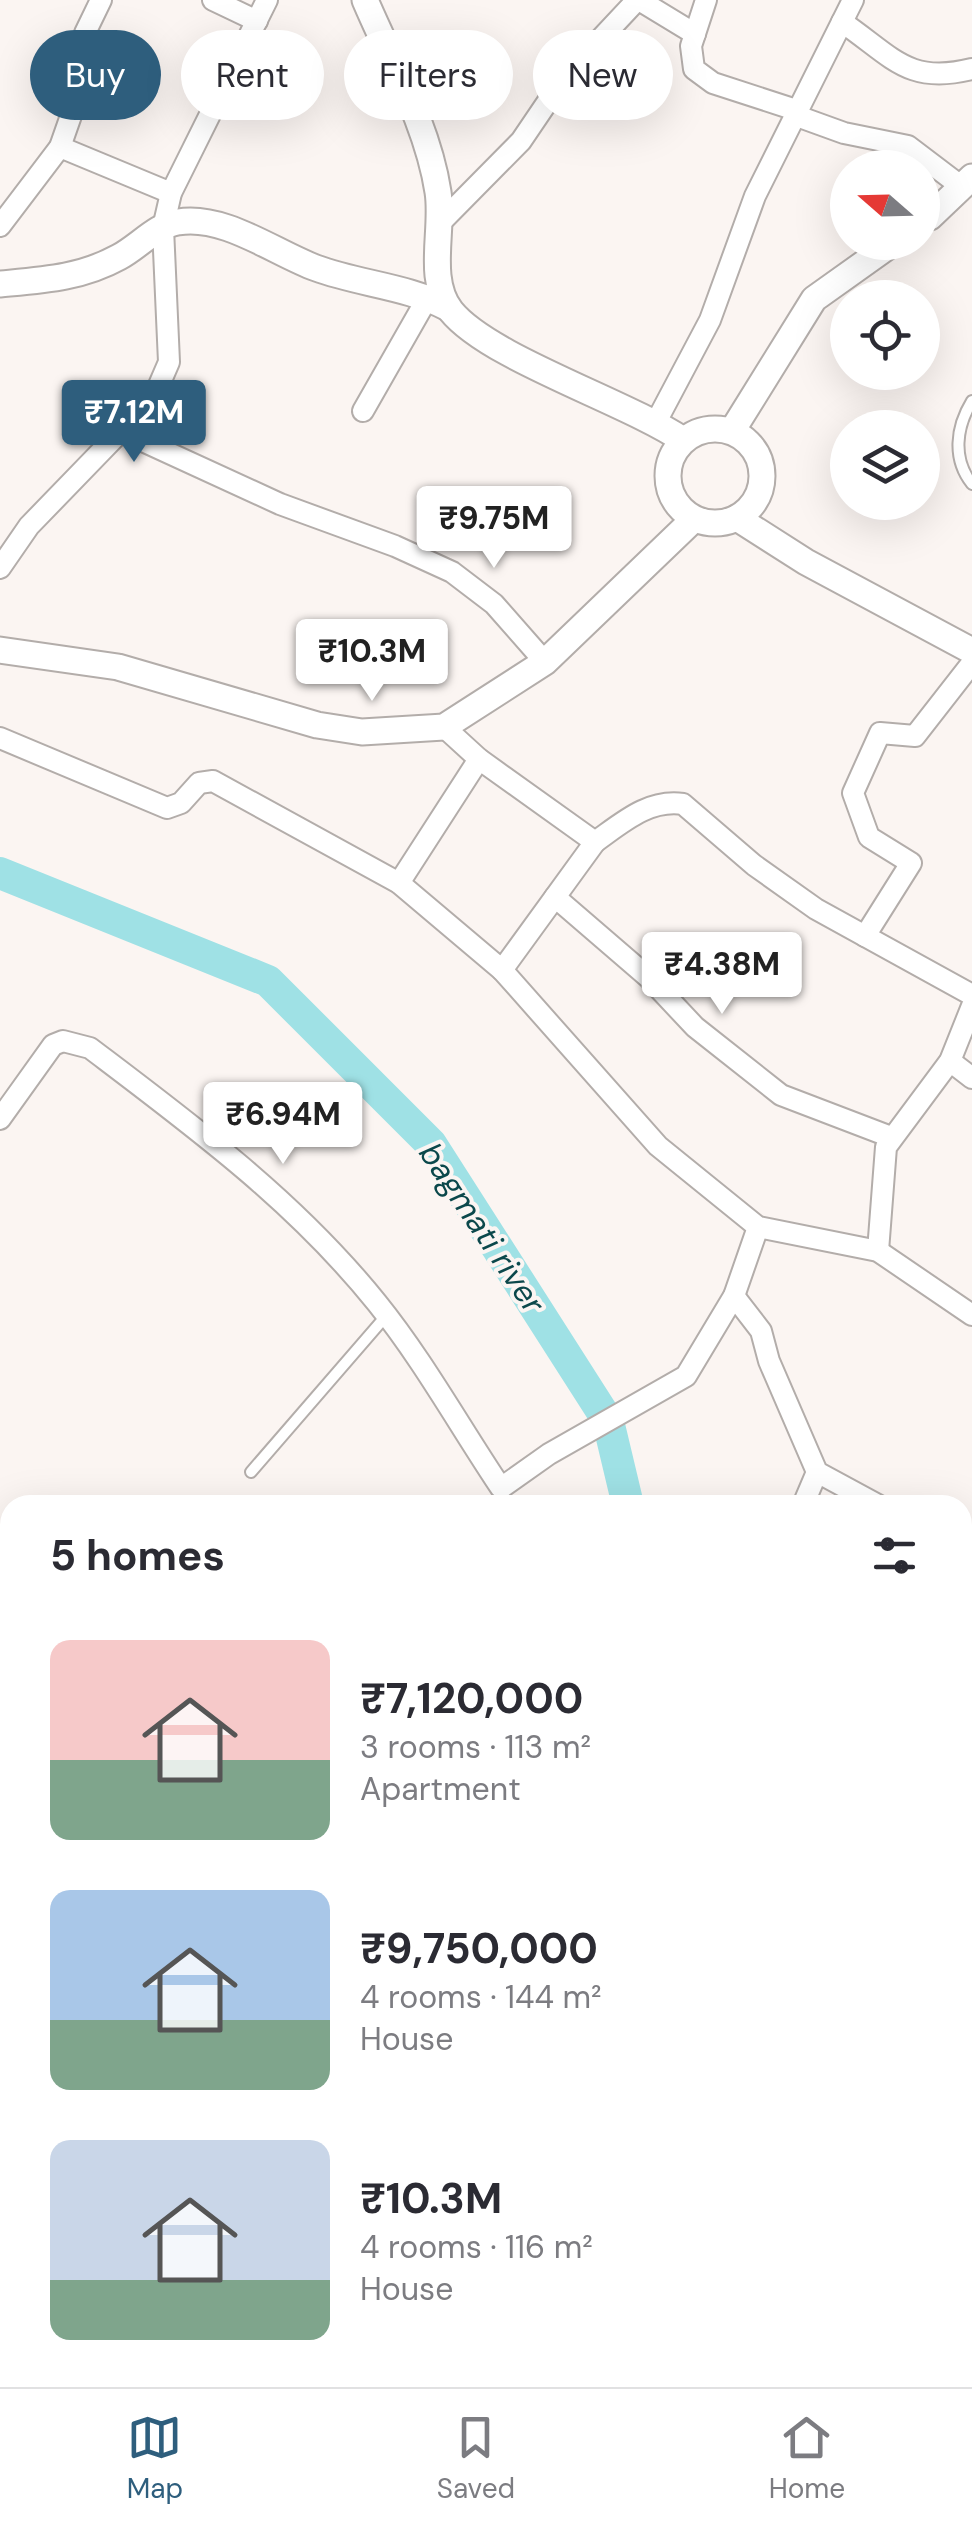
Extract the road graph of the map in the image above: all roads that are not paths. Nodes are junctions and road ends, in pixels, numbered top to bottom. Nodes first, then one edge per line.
1 (101, 0) edge
2 (214, 0) edge
3 (267, 0) edge
4 (365, 0) edge
5 (638, 0) edge
6 (706, 0) edge
7 (853, 0) edge
8 (257, 21) junction
9 (842, 22) junction
10 (695, 34) junction
11 (972, 69) edge
12 (798, 114) junction
13 (60, 147) junction
14 (969, 188) edge
15 (171, 193) junction
16 (940, 210) edge
17 (442, 220) junction
18 (0, 226) edge
19 (162, 228) junction
20 (869, 260) edge
21 (0, 284) edge
22 (438, 302) junction
23 (972, 401) edge
24 (363, 411) dead end
25 (656, 422) junction
26 (121, 431) junction
27 (732, 431) junction
28 (683, 440) junction
29 (972, 484) edge
30 (694, 518) junction
31 (737, 518) junction
32 (8, 540) edge
33 (0, 568) edge
34 (0, 650) edge
35 (972, 651) edge
36 (545, 662) junction
37 (972, 663) edge
38 (444, 727) junction
39 (0, 738) edge
40 (479, 758) junction
41 (594, 842) junction
42 (400, 883) junction
43 (555, 897) junction
44 (865, 936) junction
45 (502, 970) junction
46 (972, 995) edge
47 (972, 1006) edge
48 (950, 1061) junction
49 (972, 1078) edge
50 (0, 1120) edge
51 (890, 1137) junction
52 (758, 1227) junction
53 (878, 1251) junction
54 (734, 1296) junction
55 (972, 1314) edge
56 (386, 1316) junction
57 (251, 1472) dead end
58 (818, 1472) junction
59 (503, 1495) edge
60 (505, 1495) edge
61 (808, 1495) edge
62 (860, 1495) edge

1 - 13 street
2 - 8 street
3 - 8 street
4 - 17 street
5 - 10 street
5 - 17 street
6 - 10 street
7 - 9 street
8 - 15 street
9 - 11 street
9 - 12 street
10 - 12 street
12 - 14 street
12 - 25 street
13 - 15 street
13 - 18 street
14 - 16 street
15 - 19 street
17 - 22 street
19 - 21 street
19 - 22 street
19 - 26 street
20 - 27 street
22 - 24 street
22 - 25 street
23 - 29 lane
25 - 28 street
26 - 32 street
26 - 36 street
27 - 28 street
27 - 31 street
28 - 30 street
30 - 31 street
30 - 36 street
31 - 35 street
32 - 33 street
34 - 38 street
36 - 38 street
37 - 44 street
38 - 40 street
39 - 42 street
40 - 41 street
40 - 42 street
41 - 43 street
41 - 44 street
42 - 45 street
43 - 45 street
43 - 51 street
44 - 46 street
45 - 52 street
47 - 48 street
48 - 49 street
48 - 51 street
50 - 56 street
51 - 53 street
52 - 53 street
52 - 54 street
53 - 55 street
54 - 58 street
54 - 60 street
56 - 57 lane
56 - 59 street
58 - 61 street
58 - 62 street

